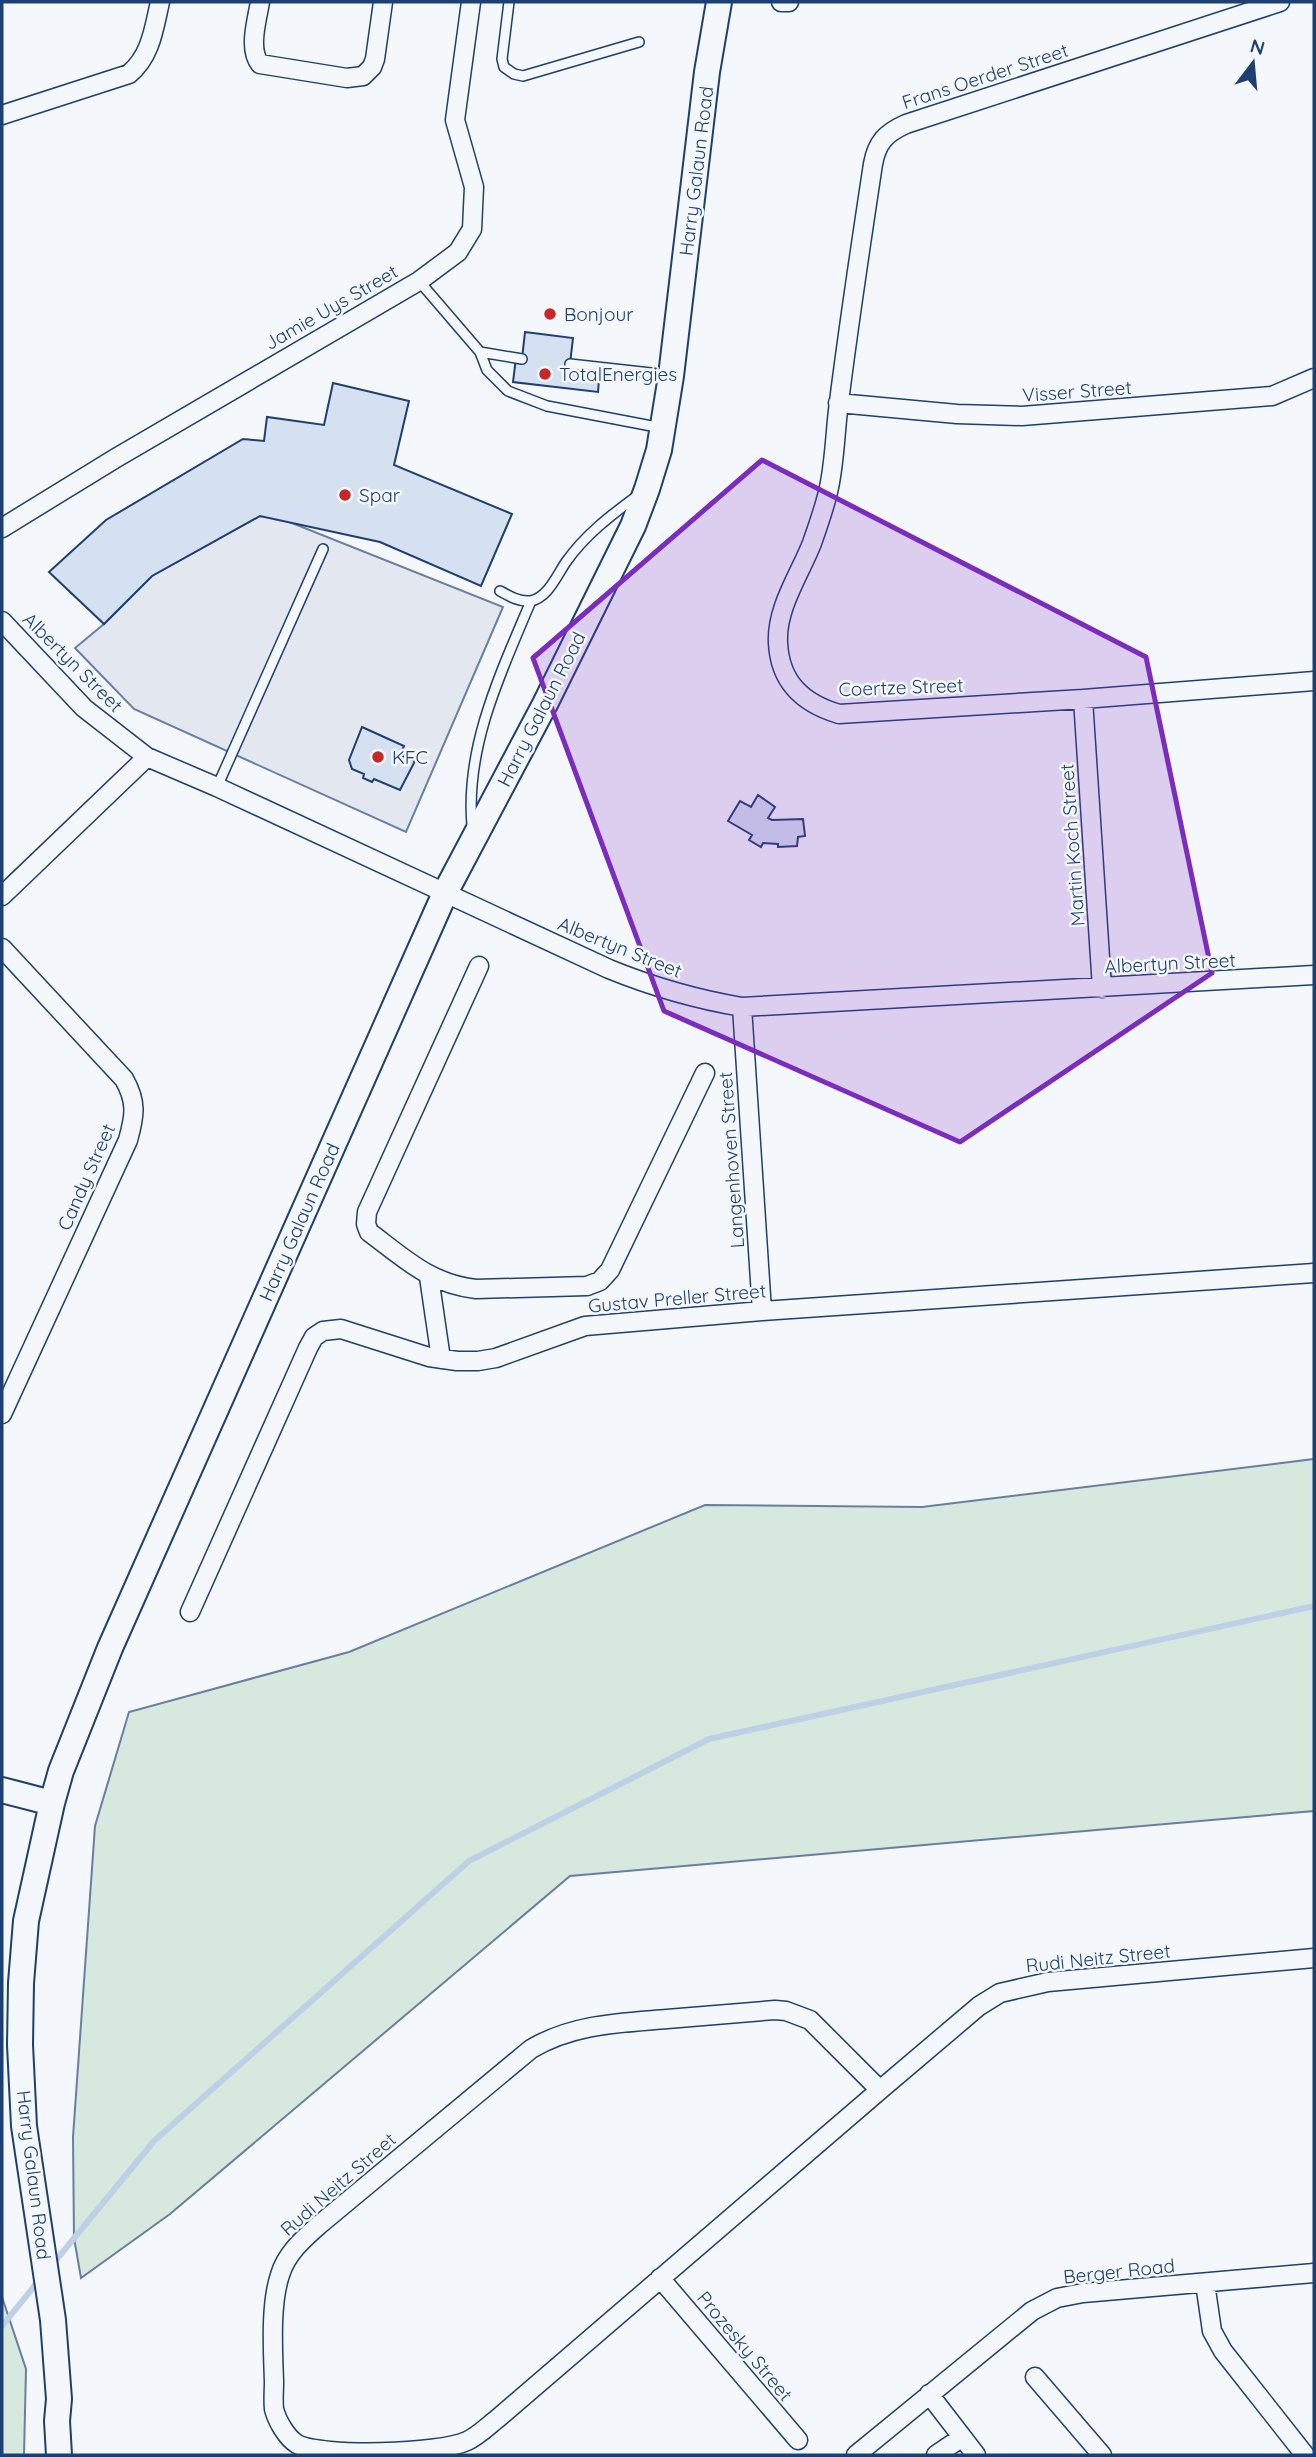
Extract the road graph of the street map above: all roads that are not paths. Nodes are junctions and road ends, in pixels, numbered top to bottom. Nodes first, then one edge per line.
1 (160, 2) edge
2 (260, 2) edge
3 (383, 2) edge
4 (471, 2) edge
5 (509, 2) edge
6 (706, 2) edge
7 (719, 2) edge
8 (781, 2) edge
9 (789, 2) edge
10 (1280, 2) edge
11 (639, 42) dead end
12 (707, 72) junction
13 (2, 115) edge
14 (419, 281) junction
15 (480, 352) junction
16 (522, 359) dead end
17 (570, 364) dead end
18 (671, 376) junction
19 (1314, 378) edge
20 (838, 403) junction
21 (662, 428) junction
22 (647, 489) junction
23 (2, 528) edge
24 (323, 549) dead end
25 (500, 591) dead end
26 (531, 601) junction
27 (2, 621) edge
28 (1314, 681) edge
29 (1083, 699) junction
30 (147, 757) junction
31 (217, 787) junction
32 (474, 838) junction
33 (444, 893) junction
34 (2, 896) edge
35 (2, 948) edge
36 (478, 966) dead end
37 (1314, 975) edge
38 (1102, 988) junction
39 (741, 1007) junction
40 (705, 1073) dead end
41 (1314, 1273) edge
42 (429, 1277) junction
43 (762, 1311) junction
44 (442, 1359) junction
45 (2, 1415) edge
46 (190, 1612) dead end
47 (2, 1790) edge
48 (52, 1803) junction
49 (1314, 1958) edge
50 (880, 2090) junction
51 (1314, 2273) edge
52 (660, 2278) junction
53 (1205, 2283) junction
54 (1035, 2376) dead end
55 (929, 2394) junction
56 (59, 2399) junction
57 (961, 2438) junction
58 (798, 2440) dead end
59 (60, 2455) edge
60 (74, 2455) edge
61 (856, 2455) edge
62 (936, 2455) edge
63 (976, 2455) edge
64 (1102, 2455) edge
65 (1306, 2455) edge

1 - 13 street
2 - 3 street
4 - 14 street, Jamie Uys Street
5 - 11 lane
6 - 12 main road, Harry Galaun Road
7 - 12 main road, Harry Galaun Road
8 - 9 street
10 - 20 street, Frans Oerder Street
12 - 18 main road, Harry Galaun Road
14 - 15 lane
14 - 23 street, Jamie Uys Street
15 - 16 lane
15 - 21 lane
17 - 18 lane
18 - 21 main road, Harry Galaun Road
19 - 20 street, Visser Street
20 - 29 street, Coertze Street
21 - 22 main road, Harry Galaun Road
22 - 26 lane
22 - 32 main road, Harry Galaun Road
24 - 31 lane
25 - 26 lane
26 - 32 lane
27 - 30 street, Albertyn Street
28 - 29 street, Coertze Street
29 - 38 street, Martin Koch Street
30 - 31 street, Albertyn Street
30 - 34 street
31 - 33 street, Albertyn Street
32 - 33 main road, Harry Galaun Road
33 - 39 street, Albertyn Street
33 - 48 main road, Harry Galaun Road
35 - 45 street, Candy Street
36 - 42 street
37 - 38 street, Albertyn Street
38 - 39 street, Albertyn Street
39 - 43 street, Langenhoven Street
40 - 42 street
41 - 43 street, Gustav Preller Street
42 - 44 street
43 - 44 street, Gustav Preller Street
44 - 46 street, Gustav Preller Street
47 - 48 main road
48 - 56 main road, Harry Galaun Road
49 - 50 street, Rudi Neitz Street
50 - 52 street, Rudi Neitz Street
50 - 52 street, Rudi Neitz Street
51 - 53 street, Berger Road
52 - 58 street, Prozesky Street
53 - 55 street, Berger Road
53 - 65 street
54 - 64 street
55 - 57 street
55 - 61 street, Berger Road
56 - 59 main road, Harry Galaun Road
56 - 60 main road, Harry Galaun Road
57 - 62 street
57 - 63 street

